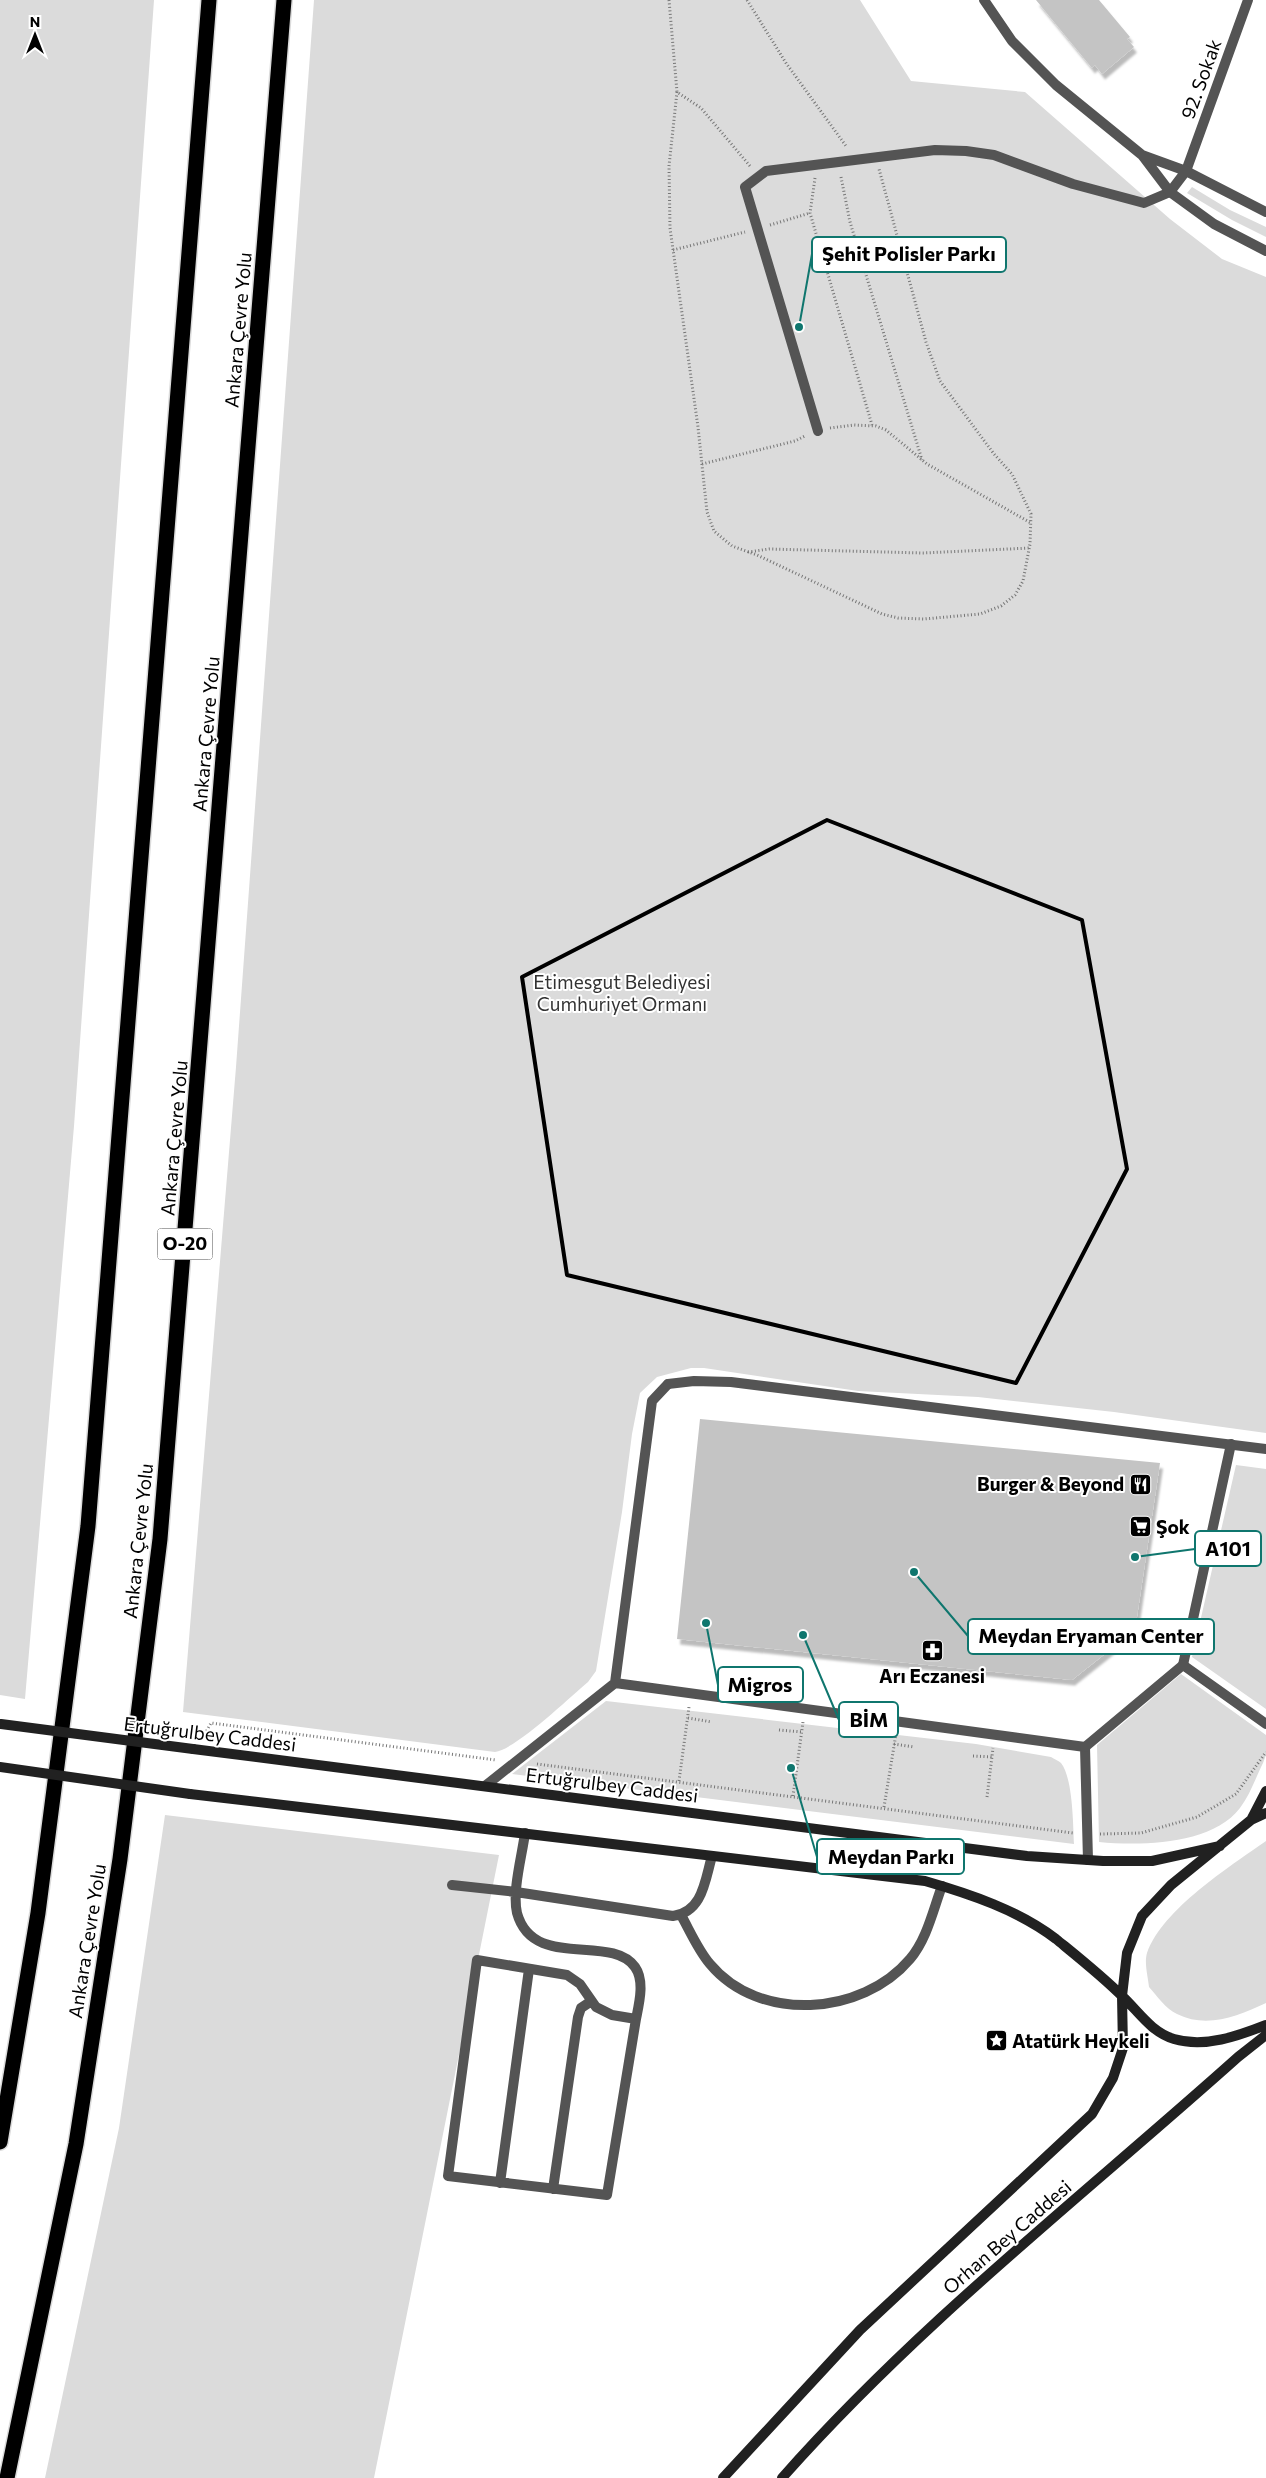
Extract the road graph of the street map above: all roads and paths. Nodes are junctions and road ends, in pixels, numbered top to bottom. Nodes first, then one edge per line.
1 (209, 0) edge
2 (284, 0) edge
3 (669, 0) edge
4 (747, 0) edge
5 (984, 0) edge
6 (1248, 0) edge
7 (677, 92) junction
8 (1142, 155) junction
9 (877, 157) junction
10 (856, 159) junction
11 (838, 161) junction
12 (817, 164) junction
13 (1186, 170) junction
14 (758, 175) junction
15 (1170, 192) junction
16 (1266, 212) edge
17 (1266, 250) edge
18 (872, 425) junction
19 (818, 431) junction
20 (922, 460) junction
21 (702, 464) junction
22 (1031, 523) junction
23 (1030, 548) junction
24 (747, 552) junction
25 (1231, 1444) junction
26 (1266, 1449) edge
27 (1183, 1665) junction
28 (615, 1683) junction
29 (691, 1694) junction
30 (805, 1709) junction
31 (688, 1718) junction
32 (898, 1721) junction
33 (712, 1722) dead end
34 (1, 1724) edge
35 (1266, 1724) edge
36 (780, 1730) dead end
37 (802, 1732) junction
38 (206, 1734) dead end
39 (995, 1735) junction
40 (894, 1744) junction
41 (914, 1747) dead end
42 (1085, 1747) junction
43 (1266, 1752) edge
44 (973, 1756) dead end
45 (992, 1758) junction
46 (515, 1762) junction
47 (0, 1767) edge
48 (679, 1781) junction
49 (486, 1786) junction
50 (1266, 1791) edge
51 (793, 1796) junction
52 (987, 1797) dead end
53 (884, 1807) junction
54 (1266, 1813) edge
55 (1251, 1820) junction
56 (525, 1833) junction
57 (1087, 1834) junction
58 (1220, 1846) junction
59 (712, 1856) junction
60 (1088, 1860) junction
61 (452, 1885) dead end
62 (942, 1886) junction
63 (516, 1892) junction
64 (681, 1915) junction
65 (530, 1969) junction
66 (1122, 1996) junction
67 (590, 2002) junction
68 (636, 2020) junction
69 (1266, 2025) edge
70 (1266, 2035) edge
71 (0, 2142) edge
72 (500, 2183) junction
73 (553, 2189) junction
74 (7, 2478) edge
75 (723, 2478) edge
76 (782, 2478) edge

1 - 71 highway
2 - 74 highway, Ankara Çevre Yolu / O-20
3 - 7 path
4 - 10 path
5 - 8 street
6 - 13 street, 92. Sokak
7 - 14 path
7 - 21 path
8 - 13 street
8 - 15 street
9 - 10 street
9 - 15 street
9 - 22 path
10 - 11 street
11 - 12 street
11 - 20 path
12 - 14 street
12 - 18 path
13 - 15 street, 92. Sokak
13 - 16 street
14 - 19 street
15 - 17 street
18 - 19 path
18 - 20 path
19 - 21 path
20 - 22 path
21 - 24 path
22 - 23 path
23 - 24 path
23 - 24 path
25 - 26 street
25 - 27 street
25 - 28 street
27 - 35 street
27 - 42 street
28 - 29 street
28 - 46 street
29 - 30 street
29 - 31 path
30 - 32 street
30 - 37 path
31 - 33 path
31 - 48 path
32 - 39 street
32 - 40 path
34 - 49 main road, Ertuğrulbey Caddesi, bridge
36 - 37 path
37 - 51 path
38 - 46 path
39 - 42 street
39 - 45 path
40 - 41 path
40 - 53 path
42 - 57 street
43 - 57 path
44 - 45 path
45 - 52 path
46 - 48 path
46 - 49 street
47 - 56 main road, bridge
48 - 51 path
49 - 60 main road, Ertuğrulbey Caddesi
50 - 55 main road
51 - 53 path
53 - 57 path
54 - 55 main road
55 - 58 main road, Orhan Bey Caddesi
56 - 59 main road
56 - 63 street
57 - 60 street
58 - 60 main road, Ertuğrulbey Caddesi
58 - 66 main road, Orhan Bey Caddesi
59 - 62 main road
59 - 64 street
61 - 63 street
62 - 64 street
62 - 66 main road
63 - 64 street
63 - 68 street
65 - 67 street
65 - 72 street
65 - 72 street
66 - 69 main road
66 - 75 main road, Orhan Bey Caddesi
67 - 68 street
67 - 73 street
68 - 73 street
70 - 76 main road, Orhan Bey Caddesi
72 - 73 street

